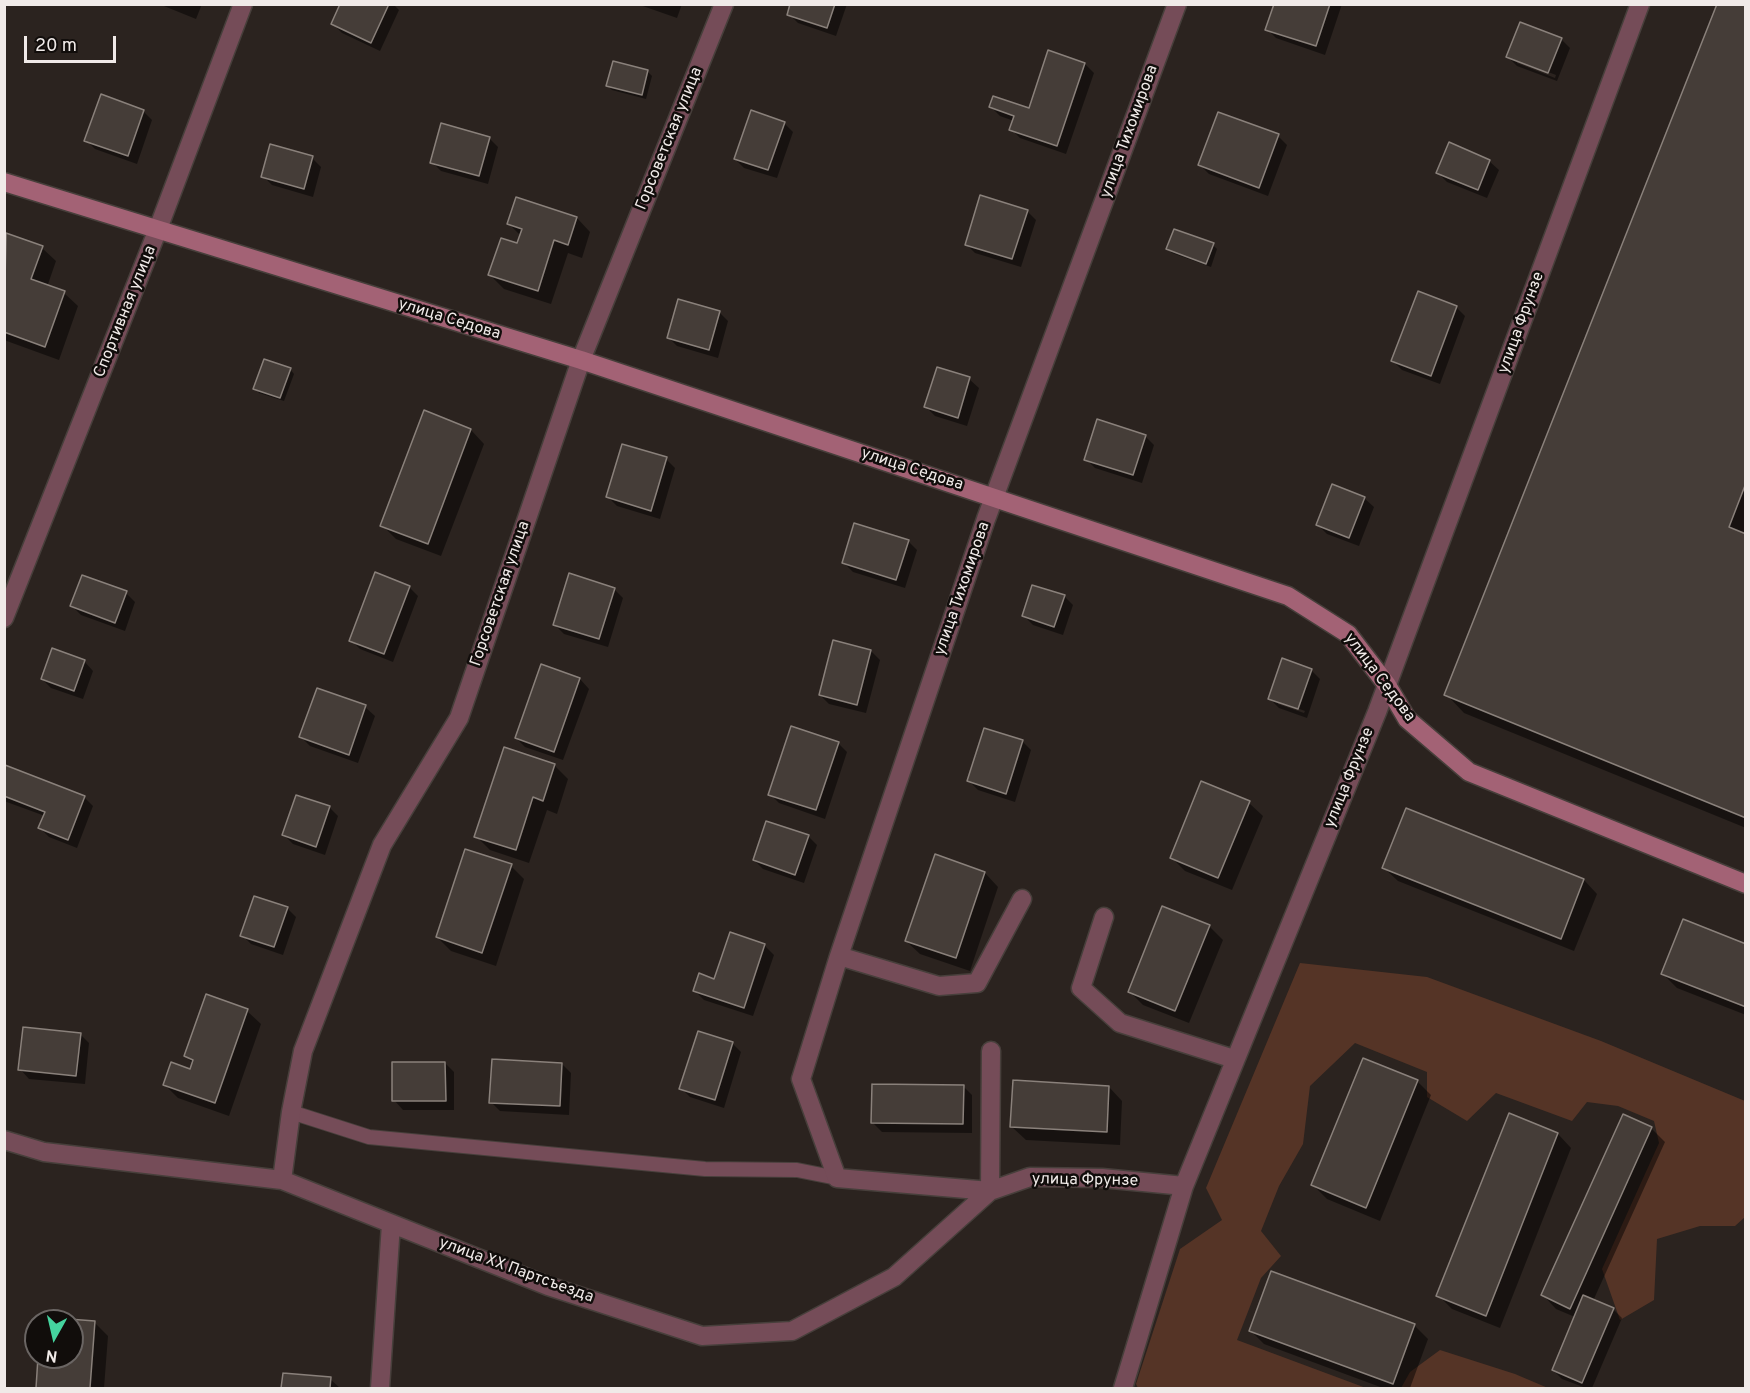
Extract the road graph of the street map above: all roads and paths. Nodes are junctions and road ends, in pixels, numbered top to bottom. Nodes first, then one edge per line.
1 (243, 4) edge
2 (724, 4) edge
3 (1177, 4) edge
4 (1640, 4) edge
5 (4, 182) edge
6 (158, 229) junction
7 (581, 360) junction
8 (994, 498) junction
9 (4, 618) edge
10 (1387, 685) junction
11 (1746, 884) edge
12 (1022, 899) dead end
13 (1104, 917) dead end
14 (839, 956) junction
15 (991, 1051) dead end
16 (1234, 1059) junction
17 (291, 1112) junction
18 (4, 1140) edge
19 (837, 1178) junction
20 (282, 1180) junction
21 (1184, 1186) junction
22 (990, 1191) junction
23 (391, 1224) junction
24 (380, 1389) edge
25 (1123, 1389) edge

1 - 6 street, Спортивная улица
2 - 7 street, Горсоветская улица
3 - 8 street, улица Тихомирова
4 - 10 street, улица Фрунзе
5 - 6 street, улица Седова
6 - 7 street, улица Седова
6 - 9 street, Спортивная улица
7 - 8 street, улица Седова
7 - 17 street, Горсоветская улица
8 - 10 street, улица Седова
8 - 14 street, улица Тихомирова
10 - 11 street, улица Седова
10 - 16 street, улица Фрунзе
12 - 14 street
13 - 16 street
14 - 19 street, улица Тихомирова
15 - 22 street
16 - 21 street, улица Фрунзе
17 - 19 lane
17 - 20 street, Горсоветская улица
18 - 20 street, улица XX Партсъезда
19 - 22 street, улица Фрунзе
20 - 23 street, улица XX Партсъезда
21 - 22 street, улица Фрунзе
21 - 25 street
22 - 23 street, улица XX Партсъезда
23 - 24 street

